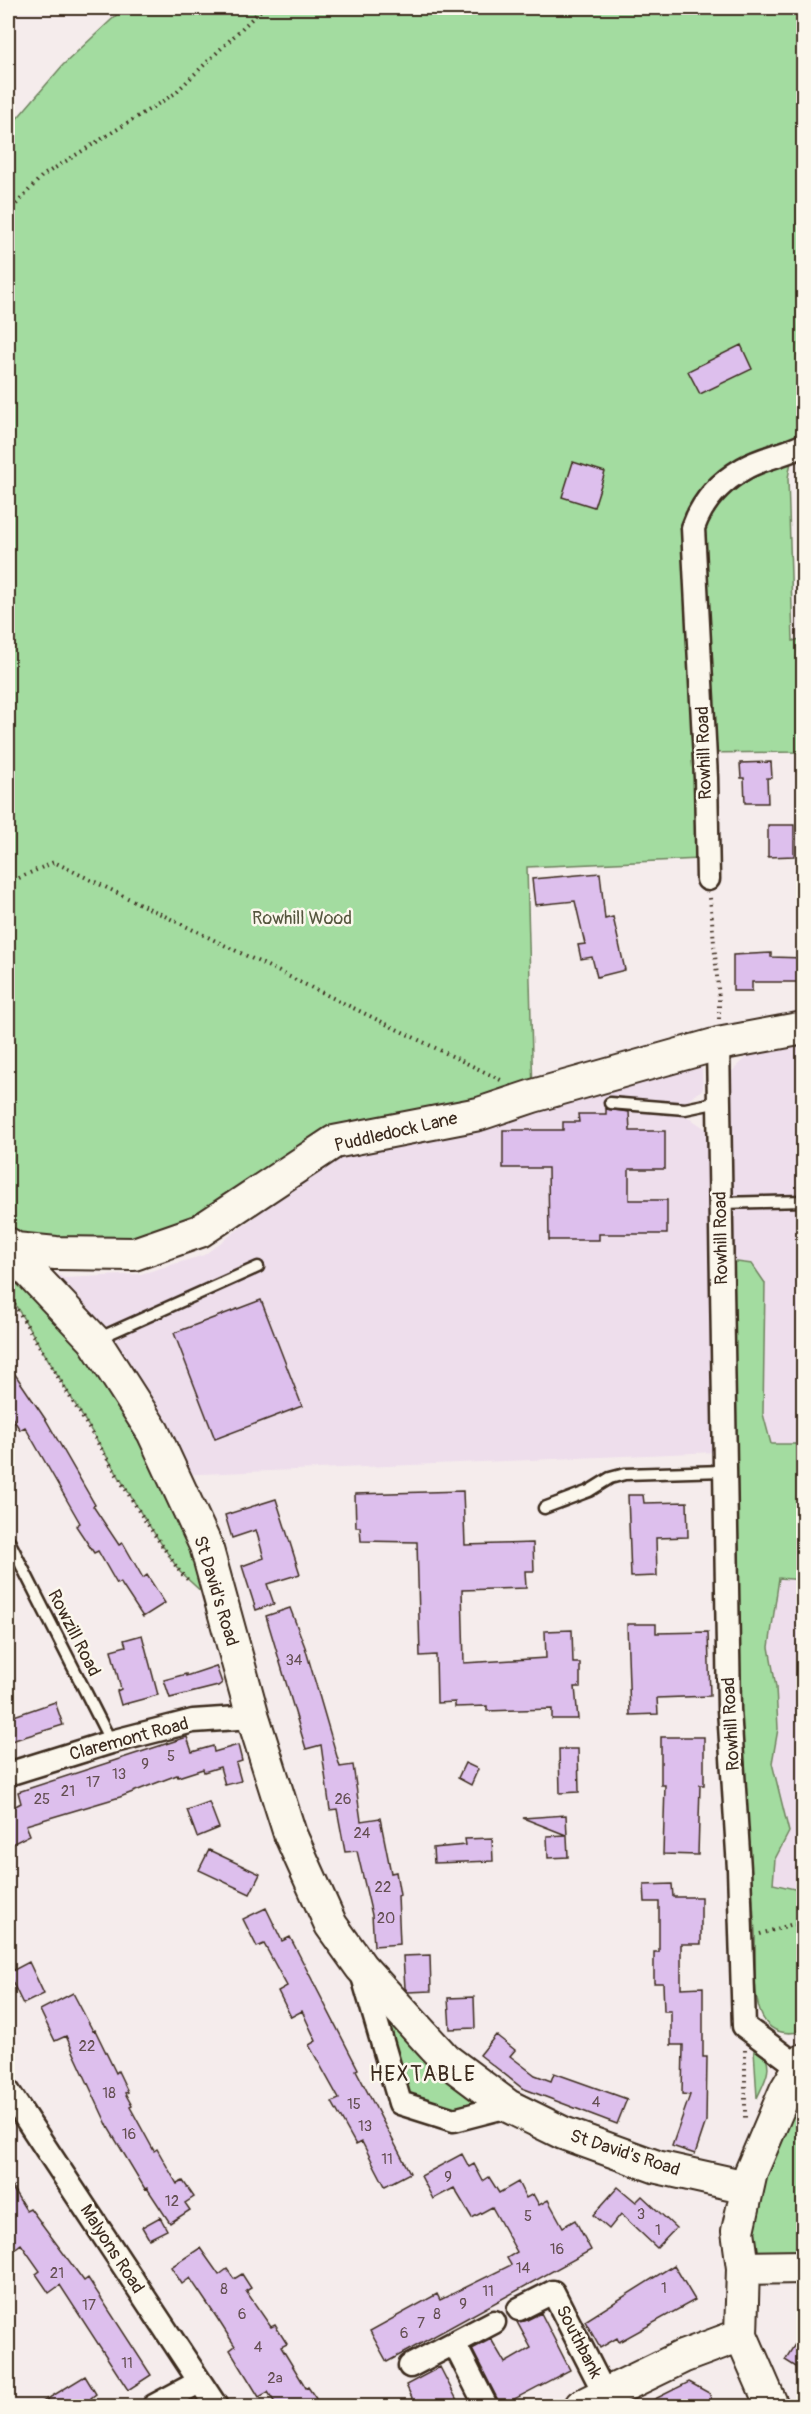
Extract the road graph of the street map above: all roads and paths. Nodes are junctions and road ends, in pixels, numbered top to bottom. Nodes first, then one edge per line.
1 (263, 8) edge
2 (8, 213) edge
3 (804, 445) edge
4 (708, 879) joint
5 (8, 883) edge
6 (804, 1028) edge
7 (718, 1044) junction
8 (533, 1096) junction
9 (718, 1102) junction
10 (610, 1103) dead end
11 (804, 1201) edge
12 (721, 1203) junction
13 (8, 1244) edge
14 (8, 1249) edge
15 (258, 1266) dead end
16 (8, 1294) edge
17 (94, 1340) junction
18 (724, 1471) junction
19 (544, 1508) dead end
20 (8, 1539) edge
21 (221, 1603) junction
22 (253, 1717) junction
23 (111, 1742) junction
24 (8, 1774) edge
25 (804, 1925) edge
26 (741, 1935) junction
27 (361, 1968) junction
28 (744, 2026) junction
29 (801, 2064) edge
30 (8, 2091) edge
31 (508, 2106) junction
32 (745, 2130) dead end
33 (747, 2187) junction
34 (804, 2267) edge
35 (743, 2268) junction
36 (519, 2309) dead end
37 (494, 2322) dead end
38 (741, 2335) junction
39 (454, 2343) junction
40 (410, 2366) dead end
41 (199, 2382) junction
42 (593, 2400) edge
43 (154, 2406) edge
44 (216, 2406) edge
45 (486, 2406) edge
46 (772, 2406) edge

1 - 2 path
3 - 4 street, Rowhill Road
4 - 7 path
5 - 8 path
6 - 7 street, Puddledock Lane
7 - 8 street, Puddledock Lane
7 - 9 street, Rowhill Road
8 - 13 street, Puddledock Lane
9 - 10 lane
9 - 12 street, Rowhill Road
11 - 12 lane
12 - 18 street, Rowhill Road
14 - 17 street, St David's Road
15 - 17 lane
16 - 21 path
17 - 21 street, St David's Road
18 - 19 lane
18 - 26 street, Rowhill Road
20 - 23 lane, Rowzill Road
21 - 22 street, St David's Road
22 - 23 street, Claremont Road
22 - 27 street, St David's Road
23 - 24 street, Claremont Road
25 - 26 path
26 - 28 street, Rowhill Road
27 - 31 street, St David's Road
27 - 31 street, St David's Road
28 - 29 street
28 - 32 path
29 - 33 street
30 - 41 street, Malyons Road
31 - 33 street, St David's Road
33 - 35 street
34 - 35 street
35 - 38 street
36 - 42 street, Southbank
37 - 39 street
38 - 42 street
38 - 46 street
39 - 40 street
39 - 45 street
41 - 43 street
41 - 44 street, Malyons Road

